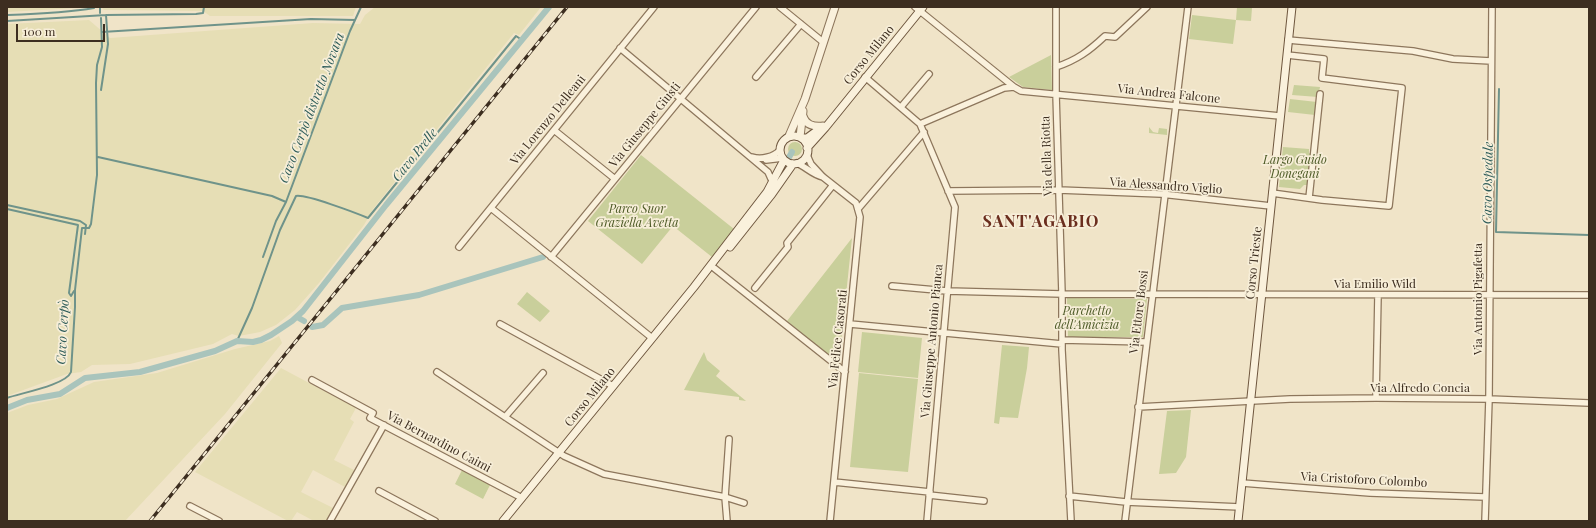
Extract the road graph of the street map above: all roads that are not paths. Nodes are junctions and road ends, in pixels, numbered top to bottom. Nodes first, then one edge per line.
1 (654, 7) edge
2 (756, 7) edge
3 (780, 7) edge
4 (835, 7) edge
5 (1056, 7) edge
6 (1147, 7) edge
7 (1188, 7) edge
8 (1292, 7) edge
9 (1492, 7) edge
10 (919, 8) edge
11 (801, 24) junction
12 (1288, 40) junction
13 (823, 42) junction
14 (620, 48) junction
15 (1286, 54) junction
16 (1491, 61) junction
17 (1056, 67) junction
18 (930, 74) dead end
19 (756, 77) dead end
20 (865, 77) junction
21 (1014, 87) junction
22 (1056, 94) junction
23 (1320, 94) dead end
24 (681, 99) junction
25 (805, 99) junction
26 (1176, 106) junction
27 (901, 107) junction
28 (803, 115) junction
29 (1280, 116) junction
30 (833, 118) junction
31 (919, 123) junction
32 (823, 126) junction
33 (797, 127) junction
34 (554, 130) junction
35 (924, 132) junction
36 (789, 136) junction
37 (801, 138) junction
38 (780, 150) junction
39 (807, 151) junction
40 (751, 158) junction
41 (772, 158) junction
42 (783, 159) junction
43 (795, 163) junction
44 (823, 177) junction
45 (616, 179) junction
46 (772, 181) junction
47 (833, 185) junction
48 (1060, 190) junction
49 (948, 191) junction
50 (767, 192) junction
51 (1272, 193) junction
52 (1166, 195) junction
53 (1309, 198) junction
54 (1271, 206) junction
55 (491, 208) junction
56 (858, 209) junction
57 (459, 247) dead end
58 (551, 257) junction
59 (714, 268) junction
60 (892, 286) dead end
61 (694, 287) junction
62 (754, 288) dead end
63 (947, 291) junction
64 (1152, 293) junction
65 (1062, 294) junction
66 (1262, 295) junction
67 (1378, 295) junction
68 (1489, 295) junction
69 (1589, 295) edge
70 (500, 324) dead end
71 (850, 324) junction
72 (944, 332) junction
73 (652, 338) junction
74 (1062, 342) junction
75 (1146, 342) junction
76 (437, 372) dead end
77 (845, 372) junction
78 (543, 373) dead end
79 (312, 380) dead end
80 (613, 386) junction
81 (1376, 398) junction
82 (1489, 399) junction
83 (1250, 401) junction
84 (1589, 403) edge
85 (1138, 407) junction
86 (505, 417) junction
87 (384, 425) junction
88 (729, 439) dead end
89 (559, 452) junction
90 (834, 482) junction
91 (1242, 483) junction
92 (379, 491) dead end
93 (930, 493) junction
94 (1070, 496) junction
95 (725, 497) junction
96 (1486, 497) junction
97 (522, 498) junction
98 (984, 501) dead end
99 (1126, 502) junction
100 (744, 503) dead end
101 (190, 506) dead end
102 (1240, 507) junction
103 (219, 521) edge
104 (330, 521) edge
105 (435, 521) edge
106 (503, 521) edge
107 (727, 521) edge
108 (830, 521) edge
109 (927, 521) edge
110 (1071, 521) edge
111 (1125, 521) edge
112 (1238, 521) edge
113 (1484, 521) edge

1 - 14 street, Via Lorenzo Delleani
2 - 24 street, Via Giuseppe Giusti
3 - 11 street
4 - 13 main road
5 - 17 street, Via della Riotta
6 - 17 street
7 - 26 street, Via Ettore Bossi
8 - 12 main road, Corso Trieste
9 - 16 street, Via Antonio Pigafetta
10 - 20 main road, Corso Milano
10 - 21 street
11 - 13 street
11 - 19 street
12 - 15 main road, Corso Trieste
12 - 16 street
13 - 25 main road
14 - 24 street
14 - 34 street, Via Lorenzo Delleani
15 - 29 main road, Corso Trieste
15 - 53 street
16 - 68 street, Via Antonio Pigafetta
17 - 22 street, Via della Riotta
18 - 27 street
20 - 27 street
20 - 30 main road, Corso Milano
21 - 22 street, Via Andrea Falcone
21 - 31 street
22 - 26 street, Via Andrea Falcone
22 - 48 street, Via della Riotta
23 - 53 street
24 - 40 street
24 - 45 street, Via Giuseppe Giusti
25 - 28 main road
25 - 33 main road
26 - 29 street, Via Andrea Falcone
26 - 52 street, Via Ettore Bossi
27 - 31 street
28 - 32 main road
28 - 33 main road
29 - 51 main road, Corso Trieste
30 - 32 main road, Corso Milano
30 - 39 main road, Corso Milano
31 - 35 street, Via Giuseppe Antonio Pianca
32 - 37 main road, Corso Milano
33 - 36 main road
33 - 37 main road
34 - 45 street
34 - 55 street, Via Lorenzo Delleani
35 - 49 street, Via Giuseppe Antonio Pianca
35 - 56 street
36 - 37 main road
36 - 38 main road
37 - 39 main road
38 - 41 street
38 - 42 main road
39 - 43 main road
39 - 44 street
40 - 41 street
40 - 46 street
41 - 42 street
42 - 43 main road
42 - 46 main road, Corso Milano
43 - 44 street
43 - 59 main road, Corso Milano
44 - 47 street
45 - 58 street, Via Giuseppe Giusti
46 - 50 main road, Corso Milano
47 - 56 street
47 - 62 street
48 - 49 street, Via Alessandro Viglio
48 - 52 street, Via Alessandro Viglio
48 - 65 street, Via della Riotta
49 - 63 street, Via Giuseppe Antonio Pianca
50 - 59 main road
50 - 61 main road, Corso Milano
51 - 53 street
51 - 54 main road, Corso Trieste
52 - 54 street, Via Alessandro Viglio
52 - 64 street, Via Ettore Bossi
54 - 66 main road, Corso Trieste
55 - 57 street, Via Lorenzo Delleani
55 - 58 street
56 - 71 street, Via Felice Casorati
58 - 73 street
59 - 61 main road, Corso Milano
59 - 77 street
60 - 63 street, Via Emilio Wild
61 - 73 main road, Corso Milano
63 - 65 street, Via Emilio Wild
63 - 72 street, Via Giuseppe Antonio Pianca
64 - 65 street, Via Emilio Wild
64 - 66 street, Via Emilio Wild
64 - 75 street, Via Ettore Bossi
65 - 74 street, Via della Riotta
66 - 67 street, Via Emilio Wild
66 - 83 main road, Corso Trieste
67 - 68 street, Via Emilio Wild
67 - 81 street
68 - 69 street, Via Emilio Wild
68 - 82 street, Via Antonio Pigafetta
70 - 80 street
71 - 72 street
71 - 77 street, Via Felice Casorati
72 - 74 street
72 - 93 street, Via Giuseppe Antonio Pianca
73 - 80 main road, Corso Milano
74 - 75 street
74 - 94 street, Via della Riotta
75 - 85 street, Via Ettore Bossi
76 - 86 street
77 - 90 street, Via Felice Casorati
78 - 86 street
79 - 87 street, Via Bernardino Caimi
80 - 89 main road, Corso Milano
81 - 82 street, Via Alfredo Concia
81 - 83 street, Via Alfredo Concia
82 - 84 street, Via Alfredo Concia
82 - 96 street, Via Antonio Pigafetta
83 - 85 street, Via Alfredo Concia
83 - 91 main road, Corso Trieste
85 - 99 street, Via Ettore Bossi
86 - 89 street
87 - 97 street, Via Bernardino Caimi
87 - 104 street
88 - 95 street
89 - 95 street
89 - 97 main road, Corso Milano
90 - 93 street
90 - 108 street, Via Felice Casorati
91 - 96 street, Via Cristoforo Colombo
91 - 102 main road, Corso Trieste
92 - 105 street
93 - 98 street
93 - 109 street, Via Giuseppe Antonio Pianca
94 - 99 street
94 - 110 street, Via della Riotta
95 - 100 street
95 - 107 street
96 - 113 street, Via Antonio Pigafetta
97 - 106 main road, Corso Milano
99 - 102 street
99 - 111 street, Via Ettore Bossi
101 - 103 street
102 - 112 main road, Corso Trieste

